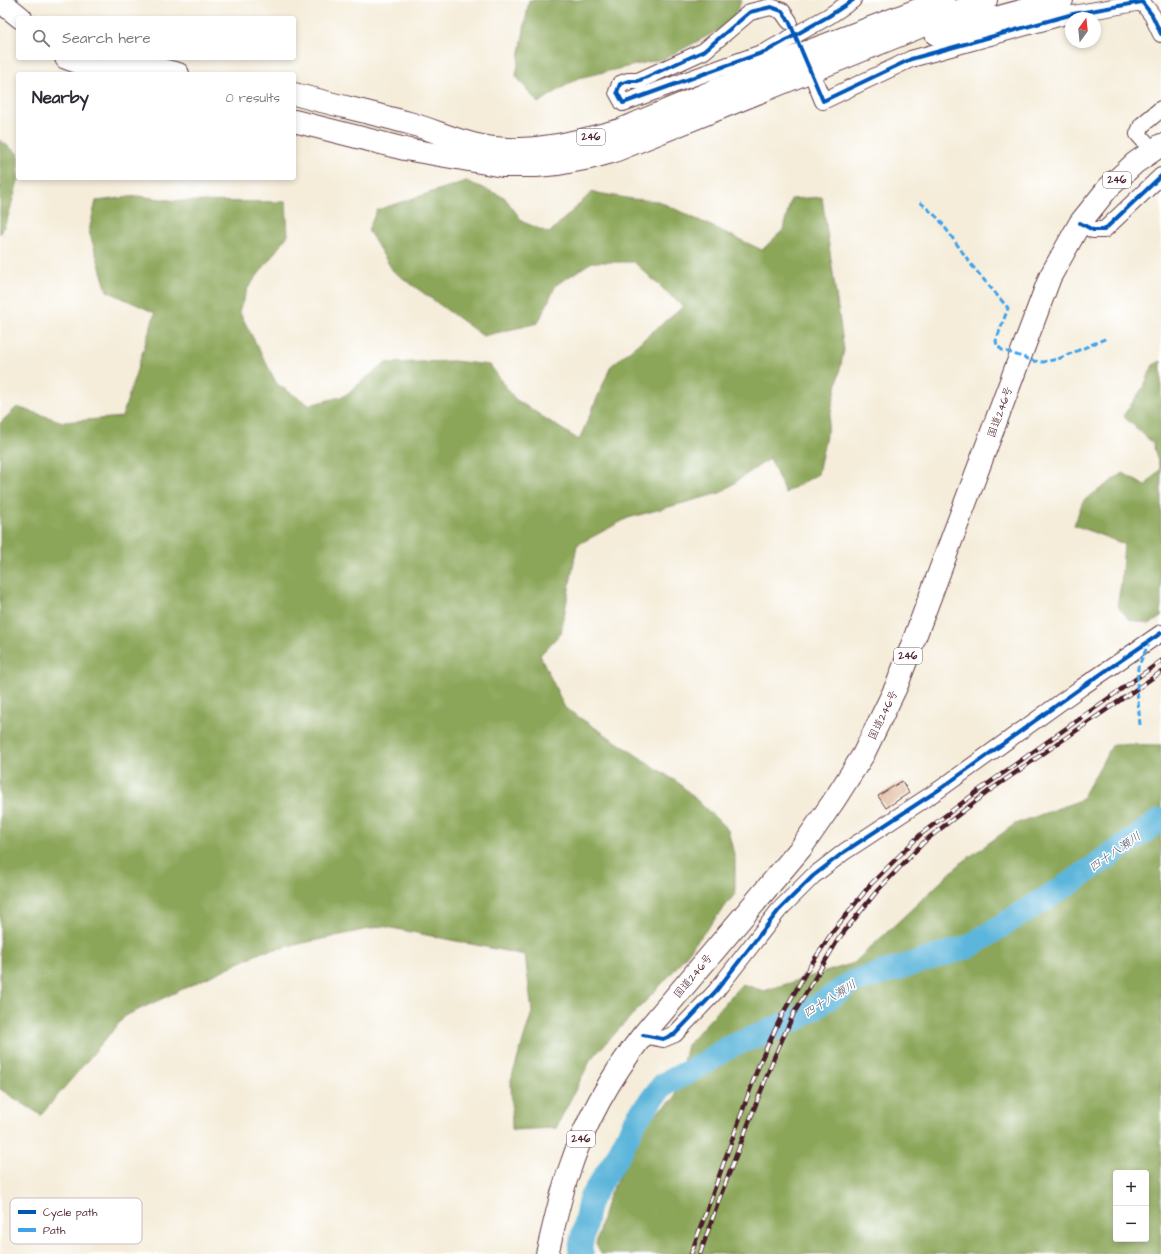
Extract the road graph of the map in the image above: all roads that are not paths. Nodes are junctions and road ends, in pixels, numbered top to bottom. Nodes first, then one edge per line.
1 (853, 0) edge
2 (902, 0) edge
3 (944, 0) edge
4 (986, 0) edge
5 (1062, 0) edge
6 (0, 1) edge
7 (19, 16) edge
8 (0, 21) edge
9 (789, 21) dead end
10 (16, 33) edge
11 (1161, 34) edge
12 (72, 60) edge
13 (121, 60) edge
14 (813, 69) junction
15 (106, 72) edge
16 (170, 72) edge
17 (296, 95) edge
18 (1161, 109) edge
19 (296, 122) edge
20 (1157, 144) edge
21 (1161, 176) edge
22 (1108, 188) junction
23 (1080, 223) junction
24 (1159, 631) edge
25 (643, 1035) junction
26 (547, 1254) edge

1 - 9 street
2 - 14 highway
3 - 14 highway
4 - 14 highway
5 - 14 highway
6 - 7 highway
8 - 10 highway
11 - 14 street
12 - 15 highway
13 - 16 highway
14 - 17 highway, 246
14 - 19 highway
18 - 20 street
20 - 22 highway
20 - 22 highway, 国道246号 / 246
21 - 23 street
22 - 23 highway, 国道246号 / 246
23 - 25 highway, 国道246号 / 246
24 - 25 street
25 - 26 highway, 国道246号 / 246

